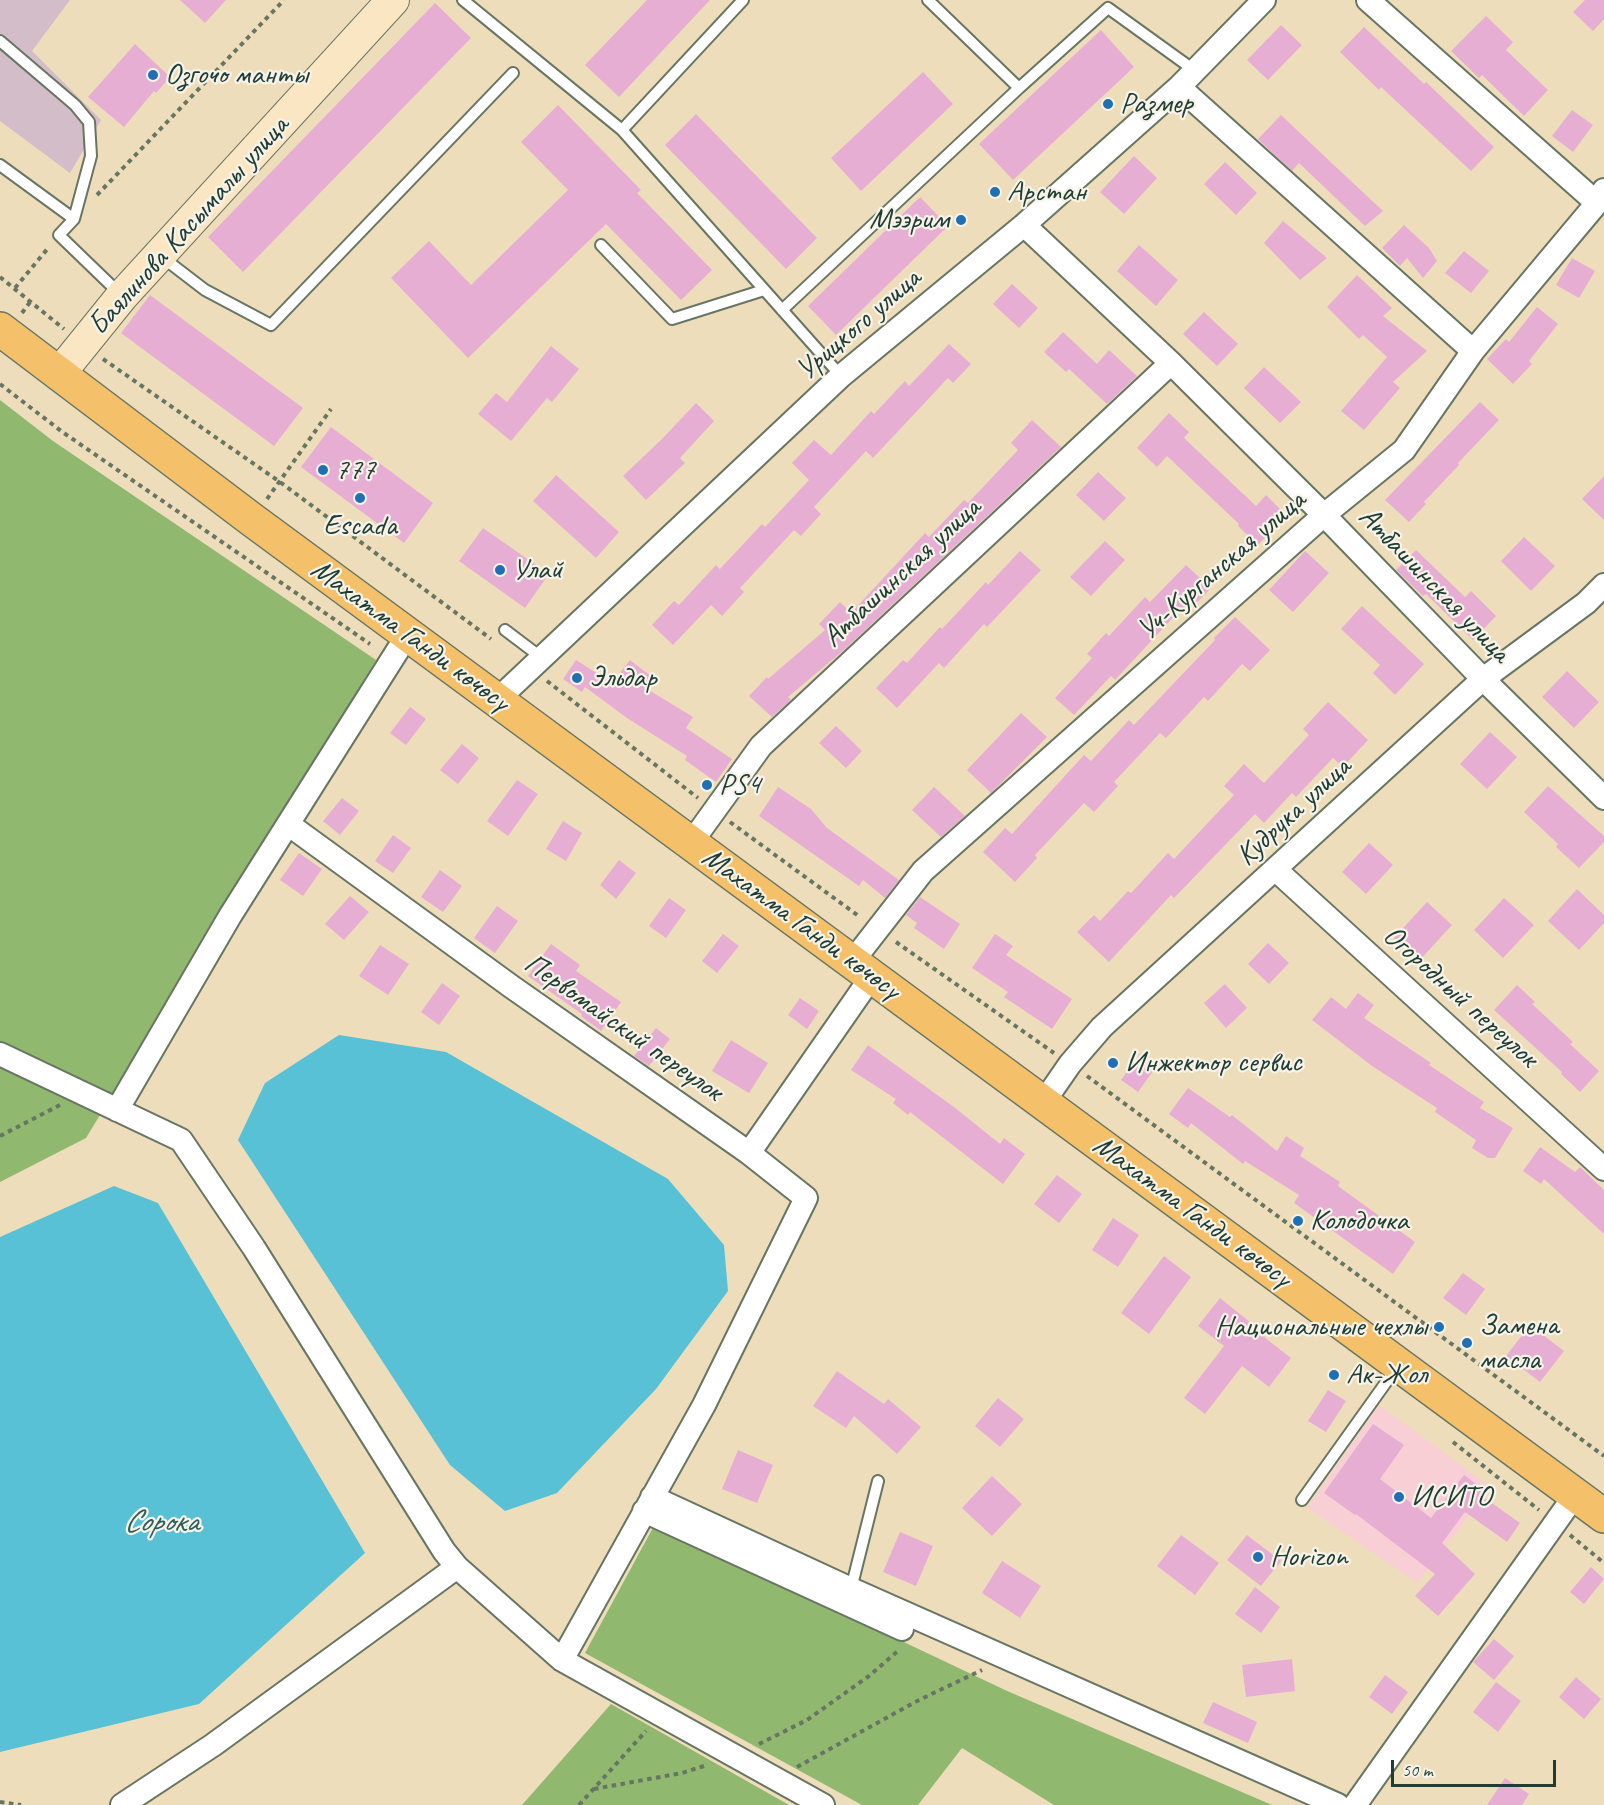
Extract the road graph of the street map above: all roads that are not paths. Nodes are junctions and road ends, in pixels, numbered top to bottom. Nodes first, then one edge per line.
1 (393, 0) edge
2 (463, 0) edge
3 (743, 0) edge
4 (928, 0) edge
5 (1264, 0) edge
6 (1368, 0) edge
7 (0, 41) edge
8 (1194, 70) junction
9 (513, 74) dead end
10 (1179, 87) junction
11 (1019, 88) junction
12 (622, 130) junction
13 (0, 165) edge
14 (1600, 197) edge
15 (74, 219) junction
16 (1024, 225) junction
17 (601, 245) dead end
18 (159, 255) junction
19 (764, 290) junction
20 (122, 296) junction
21 (782, 310) junction
22 (0, 330) edge
23 (1473, 351) junction
24 (1171, 363) junction
25 (59, 374) junction
26 (841, 376) junction
27 (1324, 515) junction
28 (1604, 585) edge
29 (505, 630) dead end
30 (408, 634) junction
31 (537, 663) junction
32 (1483, 680) junction
33 (497, 700) junction
34 (1604, 798) edge
35 (288, 824) junction
36 (691, 843) junction
37 (1276, 870) junction
38 (862, 969) junction
39 (0, 1054) edge
40 (1043, 1103) junction
41 (117, 1110) junction
42 (749, 1153) junction
43 (1604, 1169) edge
44 (1398, 1364) junction
45 (878, 1481) dead end
46 (1575, 1495) junction
47 (1302, 1500) dead end
48 (648, 1504) junction
49 (1604, 1516) edge
50 (457, 1567) junction
51 (851, 1589) junction
52 (562, 1660) junction
53 (122, 1805) edge
54 (823, 1805) edge
55 (1302, 1805) edge
56 (1338, 1805) edge
57 (1356, 1805) edge

1 - 18 main road, Баялинова Касымалы улица
2 - 12 lane
3 - 12 lane
4 - 11 lane
5 - 8 street, Урицкого улица
6 - 14 street
7 - 15 lane
8 - 10 street, Урицкого улица
8 - 11 lane
9 - 18 lane
10 - 16 street, Урицкого улица
10 - 23 street
11 - 21 lane
12 - 19 lane
13 - 15 lane
14 - 23 street, Уч-Курганская улица
15 - 20 lane
16 - 24 street, Атбашинская улица
16 - 26 street, Урицкого улица
17 - 19 lane
18 - 20 main road, Баялинова Касымалы улица
19 - 21 lane
20 - 25 main road, Баялинова Касымалы улица
21 - 26 lane
22 - 25 main road, Махатма Ганди көчөсү
23 - 27 street, Уч-Курганская улица
24 - 27 street, Атбашинская улица
24 - 36 street, Атбашинская улица
25 - 30 main road, Махатма Ганди көчөсү
26 - 31 street, Урицкого улица
27 - 32 street, Атбашинская улица
27 - 38 street, Уч-Курганская улица
28 - 32 street, Кудрука улица
29 - 31 lane
30 - 33 main road, Махатма Ганди көчөсү
30 - 35 street
31 - 33 street, Урицкого улица
32 - 34 street, Атбашинская улица
32 - 37 street, Кудрука улица
33 - 36 main road, Махатма Ганди көчөсү
35 - 41 street
35 - 42 street, Первомайский переулок
36 - 38 main road, Махатма Ганди көчөсү
37 - 40 street, Кудрука улица
37 - 43 street, Огородный переулок
38 - 40 main road, Махатма Ганди көчөсү
38 - 42 street
39 - 41 street
40 - 44 main road, Махатма Ганди көчөсү
41 - 50 street
42 - 48 street, Первомайский переулок
44 - 46 main road, Махатма Ганди көчөсү
44 - 47 lane
45 - 51 lane
46 - 49 main road, Махатма Ганди көчөсү
46 - 57 street
48 - 51 street
48 - 52 street
48 - 55 street
50 - 52 street
50 - 53 street
51 - 56 street
52 - 54 street

